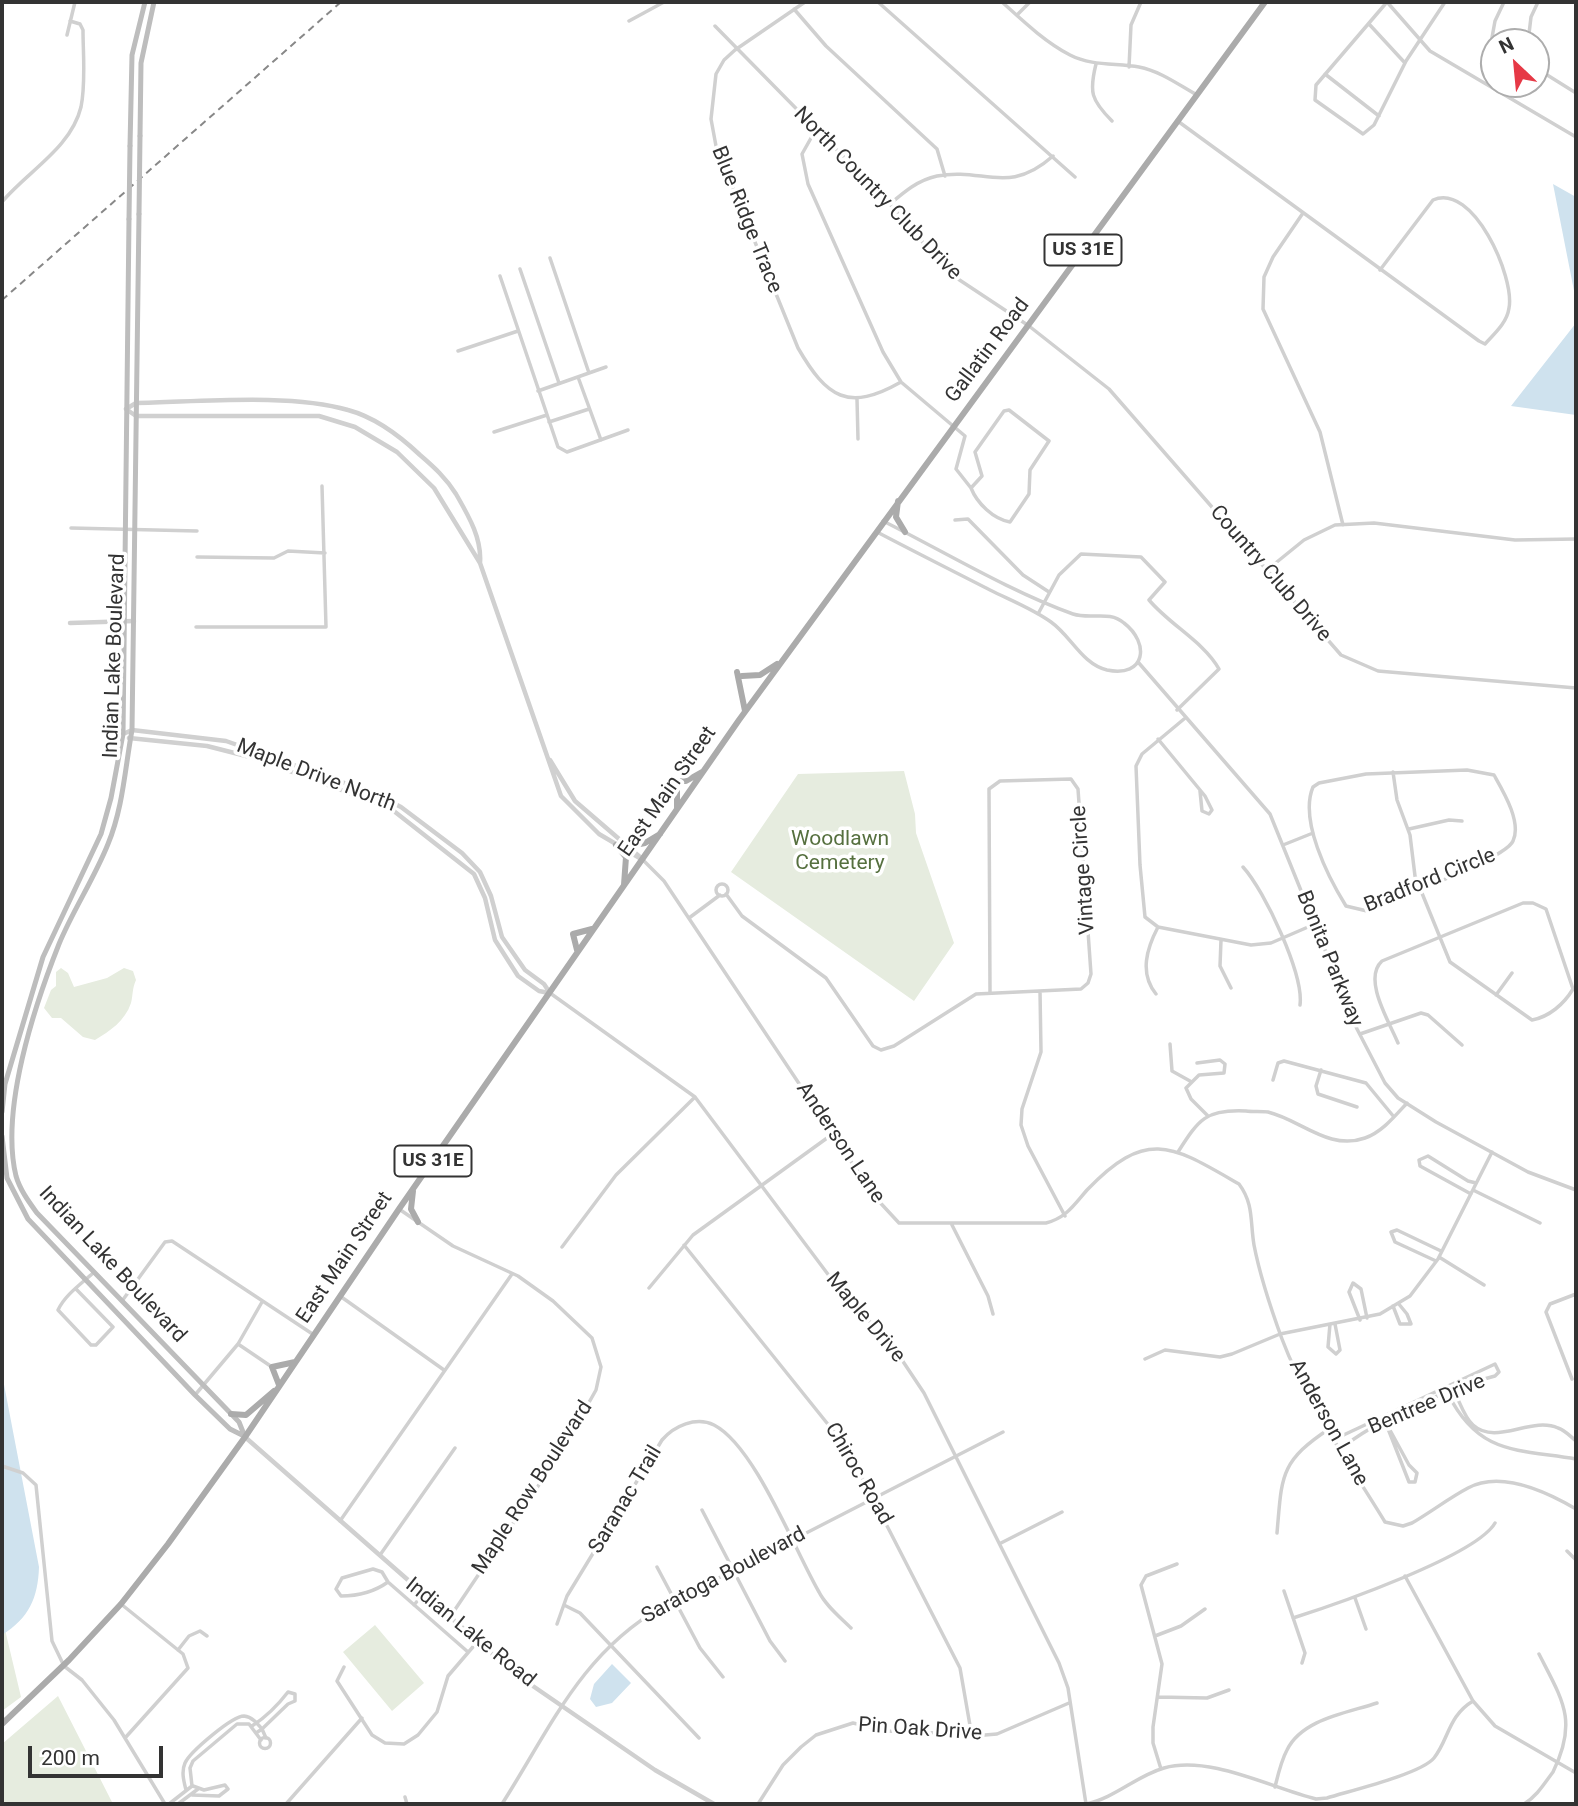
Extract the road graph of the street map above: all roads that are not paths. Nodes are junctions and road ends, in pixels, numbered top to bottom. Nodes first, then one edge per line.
1 (75, 2) edge
2 (145, 2) edge
3 (154, 2) edge
4 (664, 2) edge
5 (805, 2) edge
6 (878, 2) edge
7 (1002, 2) edge
8 (1030, 2) edge
9 (1141, 2) edge
10 (1265, 2) edge
11 (1387, 2) edge
12 (1445, 2) edge
13 (1504, 2) edge
14 (1538, 2) edge
15 (794, 9) junction
16 (1017, 16) junction
17 (70, 21) junction
18 (629, 21) dead end
19 (1369, 24) junction
20 (715, 26) dead end
21 (1494, 28) edge
22 (1530, 28) edge
23 (67, 35) dead end
24 (1422, 40) junction
25 (735, 50) junction
26 (1097, 63) junction
27 (1405, 63) junction
28 (1129, 67) junction
29 (1325, 74) junction
30 (1550, 77) edge
31 (1576, 93) edge
32 (1197, 95) junction
33 (1379, 116) junction
34 (1177, 120) junction
35 (1112, 121) dead end
36 (815, 131) junction
37 (1576, 137) edge
38 (1053, 156) junction
39 (945, 176) junction
40 (1075, 177) dead end
41 (3, 199) edge
42 (890, 204) junction
43 (1304, 213) junction
44 (550, 258) dead end
45 (520, 269) dead end
46 (1380, 270) junction
47 (499, 276) dead end
48 (1028, 326) junction
49 (518, 331) junction
50 (458, 351) dead end
51 (606, 368) dead end
52 (589, 373) junction
53 (578, 377) junction
54 (901, 382) junction
55 (559, 383) junction
56 (538, 391) junction
57 (857, 399) junction
58 (136, 403) junction
59 (589, 408) junction
60 (126, 409) junction
61 (547, 415) junction
62 (136, 416) junction
63 (549, 422) junction
64 (954, 425) junction
65 (628, 430) dead end
66 (494, 432) dead end
67 (858, 439) dead end
68 (601, 440) junction
69 (323, 486) dead end
70 (971, 488) junction
71 (898, 501) junction
72 (956, 520) dead end
73 (883, 521) junction
74 (1343, 525) junction
75 (71, 528) dead end
76 (125, 529) junction
77 (135, 529) junction
78 (197, 531) dead end
79 (876, 531) junction
80 (905, 532) junction
81 (1576, 539) edge
82 (325, 553) junction
83 (197, 557) dead end
84 (480, 563) junction
85 (1267, 570) junction
86 (1049, 592) junction
87 (1044, 600) junction
88 (1038, 615) junction
89 (134, 621) junction
90 (70, 623) dead end
91 (124, 623) junction
92 (196, 627) dead end
93 (781, 661) junction
94 (1138, 662) junction
95 (1576, 688) edge
96 (1177, 710) junction
97 (745, 712) junction
98 (1184, 719) junction
99 (739, 720) joint
100 (132, 730) junction
101 (123, 734) junction
102 (130, 738) junction
103 (208, 738) junction
104 (1158, 739) junction
105 (207, 746) junction
106 (255, 756) junction
107 (548, 757) junction
108 (704, 771) junction
109 (1393, 772) junction
110 (340, 782) junction
111 (338, 789) junction
112 (1200, 791) junction
113 (393, 802) junction
114 (390, 808) junction
115 (677, 810) junction
116 (1462, 821) dead end
117 (1408, 830) junction
118 (661, 833) junction
119 (1314, 833) junction
120 (445, 840) junction
121 (439, 845) junction
122 (616, 845) junction
123 (630, 845) junction
124 (1283, 845) junction
125 (643, 860) junction
126 (1243, 867) dead end
127 (624, 886) junction
128 (1421, 887) junction
129 (726, 894) junction
130 (720, 895) junction
131 (491, 896) junction
132 (485, 898) junction
133 (689, 918) junction
134 (1315, 924) junction
135 (595, 926) junction
136 (1158, 928) junction
137 (1440, 936) junction
138 (502, 937) junction
139 (1281, 938) junction
140 (1222, 939) junction
141 (495, 940) junction
142 (578, 950) junction
143 (1512, 973) dead end
144 (1231, 988) dead end
145 (1040, 991) junction
146 (990, 992) junction
147 (550, 993) junction
148 (1156, 994) dead end
149 (1496, 995) junction
150 (1300, 1005) dead end
151 (24, 1023) junction
152 (1390, 1023) junction
153 (33, 1026) junction
154 (1360, 1034) junction
155 (1398, 1043) dead end
156 (1170, 1044) dead end
157 (1462, 1045) dead end
158 (1198, 1063) dead end
159 (1321, 1070) junction
160 (1273, 1080) dead end
161 (1190, 1081) junction
162 (695, 1097) junction
163 (1407, 1103) junction
164 (1357, 1107) dead end
165 (2, 1112) edge
166 (1207, 1115) junction
167 (1394, 1117) junction
168 (834, 1133) junction
169 (2, 1136) edge
170 (1178, 1152) junction
171 (1492, 1152) junction
172 (16, 1176) junction
173 (4, 1179) edge
174 (1476, 1183) junction
175 (761, 1185) junction
176 (414, 1188) junction
177 (1576, 1190) edge
178 (1472, 1192) junction
179 (399, 1209) junction
180 (1065, 1216) junction
181 (418, 1222) junction
182 (1540, 1223) dead end
183 (952, 1225) junction
184 (684, 1245) junction
185 (562, 1247) dead end
186 (1441, 1251) junction
187 (1437, 1259) junction
188 (93, 1273) junction
189 (512, 1273) junction
190 (86, 1279) junction
191 (1484, 1285) dead end
192 (649, 1288) dead end
193 (76, 1289) junction
194 (1576, 1294) edge
195 (340, 1296) junction
196 (122, 1302) junction
197 (262, 1302) junction
198 (1398, 1303) junction
199 (1393, 1306) junction
200 (993, 1314) dead end
201 (1367, 1318) junction
202 (1360, 1320) junction
203 (1333, 1324) junction
204 (1280, 1334) junction
205 (314, 1335) junction
206 (162, 1343) junction
207 (238, 1343) junction
208 (156, 1351) junction
209 (1145, 1359) dead end
210 (296, 1362) junction
211 (272, 1367) junction
212 (444, 1370) junction
213 (1572, 1379) dead end
214 (203, 1386) junction
215 (277, 1388) junction
216 (1454, 1391) junction
217 (1448, 1394) junction
218 (195, 1395) junction
219 (231, 1414) junction
220 (1385, 1421) junction
221 (1329, 1429) junction
222 (1003, 1432) dead end
223 (245, 1437) junction
224 (1335, 1439) junction
225 (1576, 1441) edge
226 (455, 1448) dead end
227 (1341, 1449) junction
228 (956, 1457) junction
229 (1576, 1459) edge
230 (2, 1466) edge
231 (874, 1498) junction
232 (1576, 1509) edge
233 (702, 1510) dead end
234 (1062, 1512) dead end
235 (340, 1521) junction
236 (1495, 1523) dead end
237 (1277, 1533) dead end
238 (793, 1540) junction
239 (1001, 1544) junction
240 (1567, 1551) dead end
241 (379, 1556) junction
242 (1576, 1560) edge
243 (1177, 1564) dead end
244 (657, 1567) dead end
245 (733, 1570) junction
246 (1405, 1576) junction
247 (388, 1582) junction
248 (1284, 1591) dead end
249 (423, 1594) junction
250 (1355, 1598) junction
251 (674, 1600) junction
252 (121, 1604) junction
253 (415, 1605) junction
254 (564, 1605) junction
255 (1205, 1609) dead end
256 (450, 1617) junction
257 (1293, 1618) junction
258 (557, 1624) dead end
259 (851, 1628) dead end
260 (1366, 1629) dead end
261 (207, 1636) dead end
262 (1155, 1636) junction
263 (478, 1640) junction
264 (611, 1643) junction
265 (178, 1650) junction
266 (468, 1652) junction
267 (1539, 1654) dead end
268 (785, 1661) dead end
269 (1302, 1663) dead end
270 (64, 1665) junction
271 (344, 1667) dead end
272 (723, 1677) dead end
273 (1229, 1690) dead end
274 (1158, 1697) junction
275 (1473, 1701) junction
276 (1069, 1703) junction
277 (1377, 1703) dead end
278 (563, 1705) junction
279 (362, 1718) junction
280 (257, 1723) junction
281 (2, 1724) edge
282 (252, 1727) junction
283 (262, 1729) junction
284 (223, 1731) junction
285 (256, 1733) junction
286 (972, 1737) junction
287 (125, 1738) junction
288 (699, 1738) dead end
289 (201, 1746) junction
290 (205, 1750) junction
291 (186, 1761) junction
292 (192, 1763) junction
293 (1559, 1763) junction
294 (1161, 1769) junction
295 (1576, 1773) edge
296 (192, 1786) junction
297 (1275, 1787) junction
298 (198, 1789) junction
299 (186, 1790) junction
300 (192, 1795) junction
301 (405, 1797) dead end
302 (167, 1804) edge
303 (178, 1804) edge
304 (286, 1804) edge
305 (407, 1804) edge
306 (502, 1804) edge
307 (714, 1804) edge
308 (758, 1804) edge
309 (1086, 1804) edge
310 (1524, 1804) edge

1 - 17 street
2 - 60 main road, Indian Lake Boulevard, bridge
3 - 58 main road, Indian Lake Boulevard, bridge
4 - 18 street
5 - 15 street, Blue Ridge Trace
6 - 38 street
7 - 16 street
8 - 16 street
9 - 28 street
10 - 32 main road, Gallatin Road / US 31E
11 - 19 street
11 - 24 street
12 - 24 street
13 - 21 street
14 - 22 street
15 - 25 street, Blue Ridge Trace
15 - 39 street
16 - 26 street
17 - 23 street
17 - 41 street
19 - 27 street
19 - 29 street
20 - 25 street, North Country Club Drive
24 - 27 street
24 - 37 street
25 - 36 street, North Country Club Drive
25 - 57 street, Blue Ridge Trace
26 - 28 street
26 - 35 street
27 - 33 street
28 - 32 street
29 - 33 street
29 - 33 street
30 - 31 street
32 - 34 main road, Gallatin Road / US 31E
34 - 43 street
34 - 48 main road, Gallatin Road / US 31E
36 - 42 street, North Country Club Drive
36 - 54 street
38 - 39 street
38 - 40 street
39 - 42 street
42 - 48 street, North Country Club Drive
43 - 46 street
43 - 74 street
44 - 52 street
45 - 55 street
46 - 46 street
47 - 49 street
48 - 64 main road, Gallatin Road / US 31E
48 - 85 street, Country Club Drive
49 - 50 street
49 - 56 street
51 - 52 street
52 - 53 street
53 - 55 street
53 - 59 street
54 - 57 street
54 - 64 street
55 - 56 street
56 - 61 street
57 - 67 street
58 - 60 street
58 - 62 main road, Indian Lake Boulevard
58 - 84 street
59 - 63 street
59 - 68 street
60 - 62 street
60 - 76 main road, Indian Lake Boulevard
61 - 63 street
61 - 66 street
62 - 77 main road, Indian Lake Boulevard
62 - 84 street
63 - 68 street
64 - 70 street
64 - 71 main road, Gallatin Road / US 31E
65 - 68 street
69 - 82 street
70 - 70 street
71 - 73 main road, Gallatin Road / US 31E
71 - 80 main road
72 - 86 street
73 - 79 main road, Gallatin Road / US 31E
73 - 80 street, Bonita Parkway
74 - 81 street
74 - 85 street
75 - 76 street
76 - 77 street
76 - 91 main road, Indian Lake Boulevard
77 - 78 street
77 - 89 main road, Indian Lake Boulevard
79 - 88 street
79 - 93 main road, Gallatin Road / US 31E
80 - 87 street, Bonita Parkway
82 - 83 street
82 - 92 street
84 - 107 street
85 - 95 street, Country Club Drive
86 - 87 street
86 - 96 street
87 - 88 street
87 - 94 street, Bonita Parkway
88 - 94 street
89 - 91 street
89 - 100 main road, Indian Lake Boulevard
90 - 91 street
91 - 101 main road, Indian Lake Boulevard
93 - 97 main road, Gallatin Road / US 31E
93 - 97 main road
94 - 96 street, Bonita Parkway
96 - 98 street, Bonita Parkway
97 - 99 main road, Gallatin Road / US 31E
98 - 104 street
98 - 124 street, Bonita Parkway
99 - 108 main road, East Main Street / US 31E
100 - 101 street, Maple Drive North
100 - 102 main road, Indian Lake Boulevard
100 - 103 street, Maple Drive North
101 - 102 street, Maple Drive North
101 - 151 main road, Indian Lake Boulevard
102 - 105 street, Maple Drive North
102 - 153 main road, Indian Lake Boulevard
103 - 105 street
103 - 106 street, Maple Drive North
104 - 112 street
104 - 136 street
105 - 106 street, Maple Drive North
106 - 110 street, Maple Drive North
106 - 111 street, Maple Drive North
107 - 122 street
107 - 123 street
108 - 115 main road, East Main Street / US 31E
108 - 115 main road
109 - 117 street
109 - 119 street, Bradford Circle
109 - 128 street, Bradford Circle
110 - 111 street
110 - 113 street, Maple Drive North
111 - 114 street, Maple Drive North
112 - 112 street
113 - 114 street
113 - 120 street, Maple Drive North
114 - 121 street, Maple Drive North
115 - 118 main road, East Main Street / US 31E
116 - 117 street
117 - 128 street
118 - 123 main road
118 - 125 main road, East Main Street / US 31E
119 - 124 street
119 - 128 street, Bradford Circle
120 - 121 street
120 - 131 street, Maple Drive North
121 - 132 street, Maple Drive North
122 - 125 street
122 - 127 main road
123 - 125 street
124 - 134 street, Bonita Parkway
125 - 127 main road, East Main Street / US 31E
125 - 133 street, Anderson Lane
126 - 139 street
127 - 135 main road, East Main Street / US 31E
128 - 137 street
129 - 130 street
129 - 130 street
129 - 146 street, Vintage Circle
130 - 133 street
131 - 132 street
131 - 138 street, Maple Drive North
132 - 141 street, Maple Drive North
133 - 168 street, Anderson Lane
134 - 139 street
134 - 154 street, Bonita Parkway
135 - 142 main road, East Main Street / US 31E
135 - 142 main road
136 - 140 street
136 - 148 street
137 - 149 street
137 - 149 street
137 - 152 street
138 - 141 street
138 - 147 street, Maple Drive North
139 - 140 street
139 - 150 street
140 - 144 street
141 - 147 street, Maple Drive North
142 - 147 main road, East Main Street / US 31E
143 - 149 street
145 - 146 street, Vintage Circle
145 - 146 street, Vintage Circle
145 - 180 street
147 - 162 street, Maple Drive
147 - 176 main road, East Main Street / US 31E
151 - 153 main road
151 - 165 main road, Indian Lake Boulevard
152 - 154 street
152 - 155 street
152 - 157 street
153 - 172 main road, Indian Lake Boulevard
154 - 163 street, Bonita Parkway
156 - 161 street
158 - 161 street
159 - 160 street
159 - 164 street
159 - 167 street
161 - 166 street
162 - 175 street, Maple Drive
162 - 185 street
163 - 167 street
163 - 171 street, Bonita Parkway
166 - 167 street
166 - 170 street
168 - 175 street
168 - 183 street, Anderson Lane
169 - 173 main road, Indian Lake Boulevard
170 - 180 street, Anderson Lane
170 - 204 street, Anderson Lane
171 - 174 street
171 - 177 street, Bonita Parkway
172 - 173 street
172 - 188 main road, Indian Lake Boulevard
173 - 190 main road, Indian Lake Boulevard
174 - 178 street
174 - 178 street
175 - 184 street
175 - 228 street, Maple Drive
176 - 179 main road, East Main Street / US 31E
176 - 181 main road
178 - 182 street
178 - 186 street
179 - 181 street, Maple Row Boulevard
179 - 195 main road, East Main Street / US 31E
180 - 183 street, Anderson Lane
181 - 189 street, Maple Row Boulevard
183 - 200 street
184 - 192 street
184 - 231 street, Chiroc Road
186 - 187 street
186 - 187 street
187 - 191 street
187 - 198 street
188 - 190 street
188 - 196 main road, Indian Lake Boulevard
189 - 212 street
189 - 256 street, Maple Row Boulevard
190 - 193 street
190 - 208 main road, Indian Lake Boulevard
193 - 193 street
194 - 213 street
195 - 205 main road, East Main Street / US 31E
195 - 212 street
196 - 197 street
196 - 206 main road, Indian Lake Boulevard
197 - 205 street
197 - 207 street
198 - 199 street
198 - 199 street
199 - 201 street
201 - 202 street
201 - 202 street
202 - 203 street
203 - 203 street
203 - 204 street
204 - 209 street
204 - 221 street, Anderson Lane
205 - 210 main road, East Main Street / US 31E
206 - 208 main road
206 - 214 main road, Indian Lake Boulevard
207 - 211 street
207 - 214 street
208 - 218 main road, Indian Lake Boulevard
210 - 211 main road
210 - 215 main road, East Main Street / US 31E
211 - 215 main road
212 - 235 street
214 - 218 street
214 - 219 main road, Indian Lake Boulevard
215 - 219 main road
215 - 223 main road, East Main Street / US 31E
216 - 217 street, Bentree Drive
216 - 224 street, Bentree Drive
216 - 225 street
217 - 220 street, Bentree Drive
217 - 229 street
218 - 223 main road, Indian Lake Boulevard
219 - 223 main road, Indian Lake Boulevard
220 - 220 street
220 - 227 street, Bentree Drive
221 - 224 street, Anderson Lane
221 - 237 street
222 - 228 street, Saratoga Boulevard
223 - 235 street, Indian Lake Road
223 - 252 main road, East Main Street / US 31E
224 - 227 street, Anderson Lane
226 - 241 street
227 - 232 street, Anderson Lane
228 - 231 street, Saratoga Boulevard
228 - 239 street, Maple Drive
230 - 270 street
231 - 238 street, Saratoga Boulevard
231 - 286 street, Chiroc Road
233 - 245 street
234 - 239 street
235 - 241 street, Indian Lake Road
236 - 246 street
238 - 245 street, Saratoga Boulevard
238 - 254 street, Saranac Trail
238 - 259 street, Saranac Trail
239 - 276 street, Maple Drive
240 - 242 street
241 - 249 street, Indian Lake Road
243 - 262 street
244 - 251 street
245 - 251 street, Saratoga Boulevard
245 - 268 street
246 - 250 street
246 - 275 street
247 - 247 street
247 - 253 street
248 - 257 street
249 - 253 street
249 - 256 street, Indian Lake Road
250 - 257 street
250 - 260 street
251 - 264 street, Saratoga Boulevard
251 - 272 street
252 - 265 street
252 - 270 main road, East Main Street / US 31E
253 - 266 street
254 - 258 street, Saranac Trail
254 - 264 street
255 - 262 street
256 - 263 street, Indian Lake Road
257 - 269 street
261 - 265 street
262 - 274 street
263 - 266 street
263 - 278 street, Indian Lake Road
264 - 278 street, Saratoga Boulevard
264 - 288 street
265 - 287 street
266 - 279 street
267 - 293 street
270 - 281 main road, East Main Street / US 31E
270 - 287 street
271 - 279 street
273 - 274 street
274 - 294 street
275 - 293 street
275 - 297 street
276 - 286 street, Pin Oak Drive
276 - 309 street, Maple Drive
277 - 297 street
278 - 306 street, Saratoga Boulevard
278 - 307 street, Indian Lake Road
279 - 304 street
280 - 282 street
280 - 283 street
280 - 283 street
280 - 284 street
282 - 284 street
282 - 285 street
283 - 285 street
283 - 285 street
284 - 289 street
284 - 290 street
286 - 308 street, Pin Oak Drive
287 - 302 street
289 - 290 street
289 - 291 street
290 - 292 street
291 - 292 street
291 - 299 street
292 - 296 street
293 - 295 street
293 - 310 street
294 - 297 street
294 - 309 street
296 - 298 street
296 - 299 street
298 - 300 street
298 - 300 street
299 - 302 street
300 - 303 street
301 - 305 street

